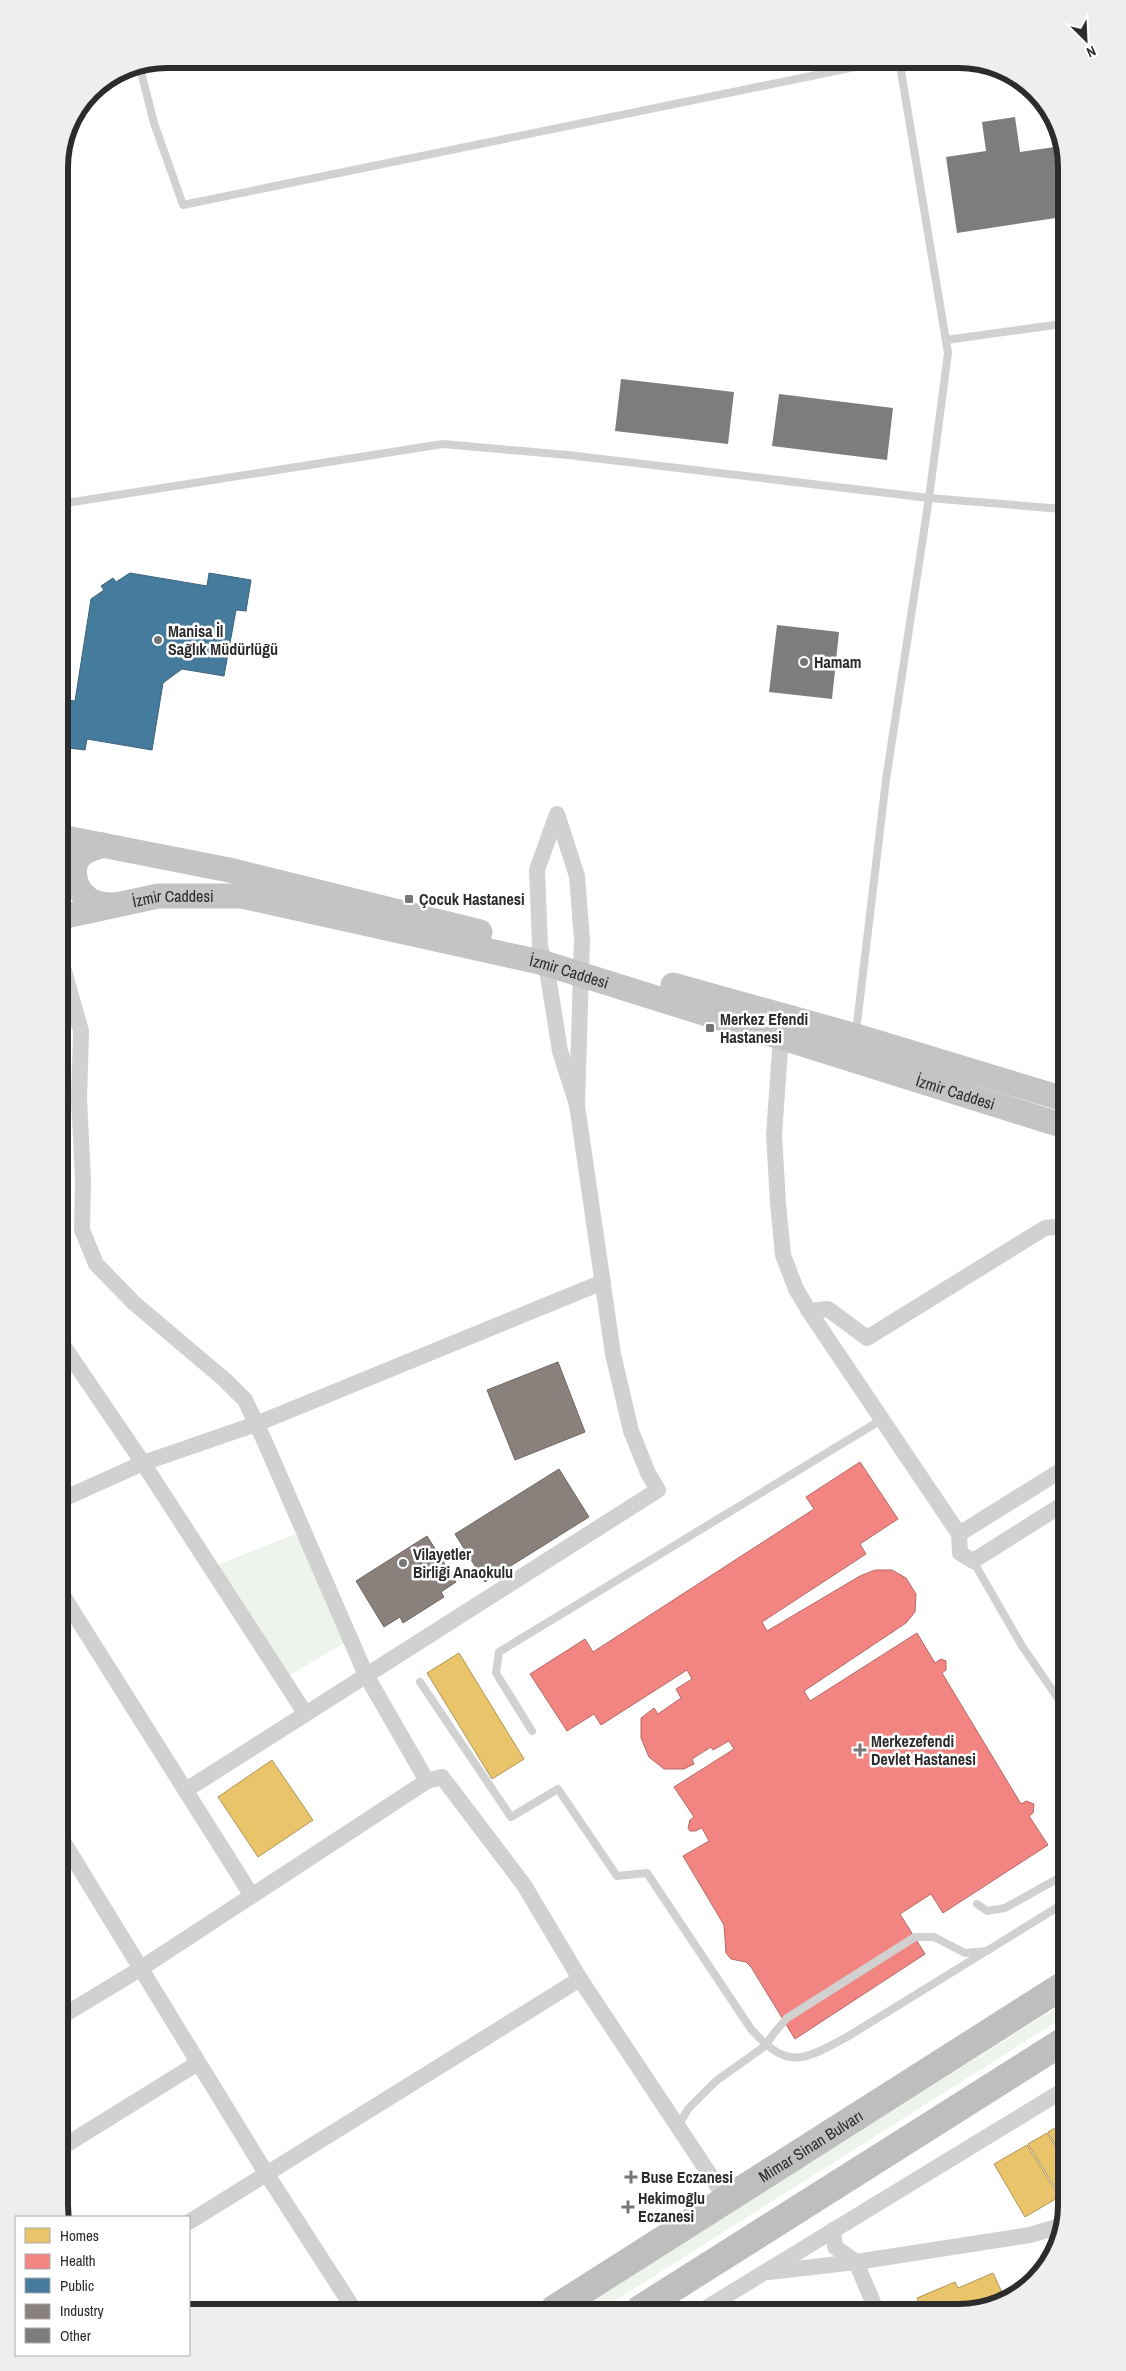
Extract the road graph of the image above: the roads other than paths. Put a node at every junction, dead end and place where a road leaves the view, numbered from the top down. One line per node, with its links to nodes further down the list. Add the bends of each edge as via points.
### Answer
1 (850, 68): 3 (lane, via 183,205 154,123)
2 (901, 68): 5 (lane)
3 (141, 71)
4 (1058, 325): 5 (lane)
5 (946, 340): 6 (lane, via 948,353)
6 (928, 498): 7 (lane, via 568,455 442,444); 8 (lane); 17 (lane, via 886,780)
7 (68, 503)
8 (1058, 509)
9 (68, 838): 10 (main road, İzmir Caddesi)
10 (103, 845): 11 (main road, via 83,853 74,867 75,883 85,897 99,904); 13 (main road, İzmir Caddesi, via 229,870)
11 (116, 906): 12 (main road, İzmir Caddesi); 13 (main road, İzmir Caddesi, via 158,896 242,896)
12 (68, 916)
13 (542, 954): 14 (main road, İzmir Caddesi); 14 (street, via 537,870 557,814 578,876); 19 (street, via 560,1051)
14 (582, 966): 16 (main road, İzmir Caddesi); 17 (main road, İzmir Caddesi); 19 (street)
15 (68, 985): 26 (street, via 81,1031 82,1230 96,1264 134,1303 225,1380 244,1400)
16 (781, 1036): 20 (main road, İzmir Caddesi); 23 (street, via 774,1135 783,1255 796,1289)
17 (856, 1036): 18 (main road, İzmir Caddesi)
18 (1058, 1097)
19 (577, 1105): 22 (street)
20 (1058, 1124)
21 (1058, 1227): 23 (street, via 1045,1228 868,1338 828,1309)
22 (603, 1282): 26 (street); 34 (street, via 613,1354 631,1431 658,1490)
23 (809, 1311): 25 (street)
24 (68, 1353): 27 (street)
25 (881, 1420): 31 (street); 38 (lane, via 499,1652 496,1673)
26 (256, 1424): 27 (street); 34 (street)
27 (143, 1463): 29 (street); 37 (street)
28 (1058, 1472): 31 (street)
29 (68, 1497)
30 (1058, 1507): 32 (street)
31 (959, 1534): 32 (street, via 960,1554)
32 (973, 1561): 36 (lane, via 1022,1646)
33 (68, 1604): 40 (street)
34 (366, 1675): 37 (street); 39 (street)
35 (420, 1682): 54 (lane, via 511,1817 558,1789 617,1876 647,1873 751,2029)
36 (1058, 1698)
37 (305, 1713): 40 (street)
38 (532, 1731)
39 (427, 1781): 43 (street); 48 (street, via 442,1777 524,1885)
40 (186, 1790): 43 (street)
41 (68, 1850): 47 (street)
42 (1058, 1878): 44 (lane, via 1004,1908 988,1910)
43 (252, 1896): 47 (street)
44 (977, 1904)
45 (1058, 1907): 46 (lane)
46 (988, 1951): 54 (lane, via 817,2054 788,2058); 54 (lane, via 965,1952 934,1937 915,1937 787,2018)
47 (140, 1969): 52 (street); 55 (street)
48 (580, 1979): 57 (street); 59 (street)
49 (1058, 1984): 51 (highway)
50 (1058, 1988): 51 (highway, Mimar Sinan Bulvarı)
51 (1024, 2009): 60 (highway, Mimar Sinan Bulvarı)
52 (68, 2013)
53 (1058, 2045): 68 (highway)
54 (766, 2046): 57 (lane, via 716,2081 688,2109)
55 (198, 2063): 58 (street); 59 (street)
56 (1058, 2093): 63 (street)
57 (678, 2126): 60 (street)
58 (68, 2144)
59 (266, 2173): 61 (street); 66 (street)
60 (726, 2199): 67 (highway, Mimar Sinan Bulvarı)
61 (190, 2221)
62 (1056, 2227): 64 (street, via 1030,2235)
63 (833, 2230): 64 (street, via 835,2247); 65 (street)
64 (856, 2262): 65 (street); 70 (street)
65 (763, 2273): 69 (street)
66 (350, 2303)
67 (563, 2304)
68 (649, 2304)
69 (713, 2304)
70 (874, 2304)

